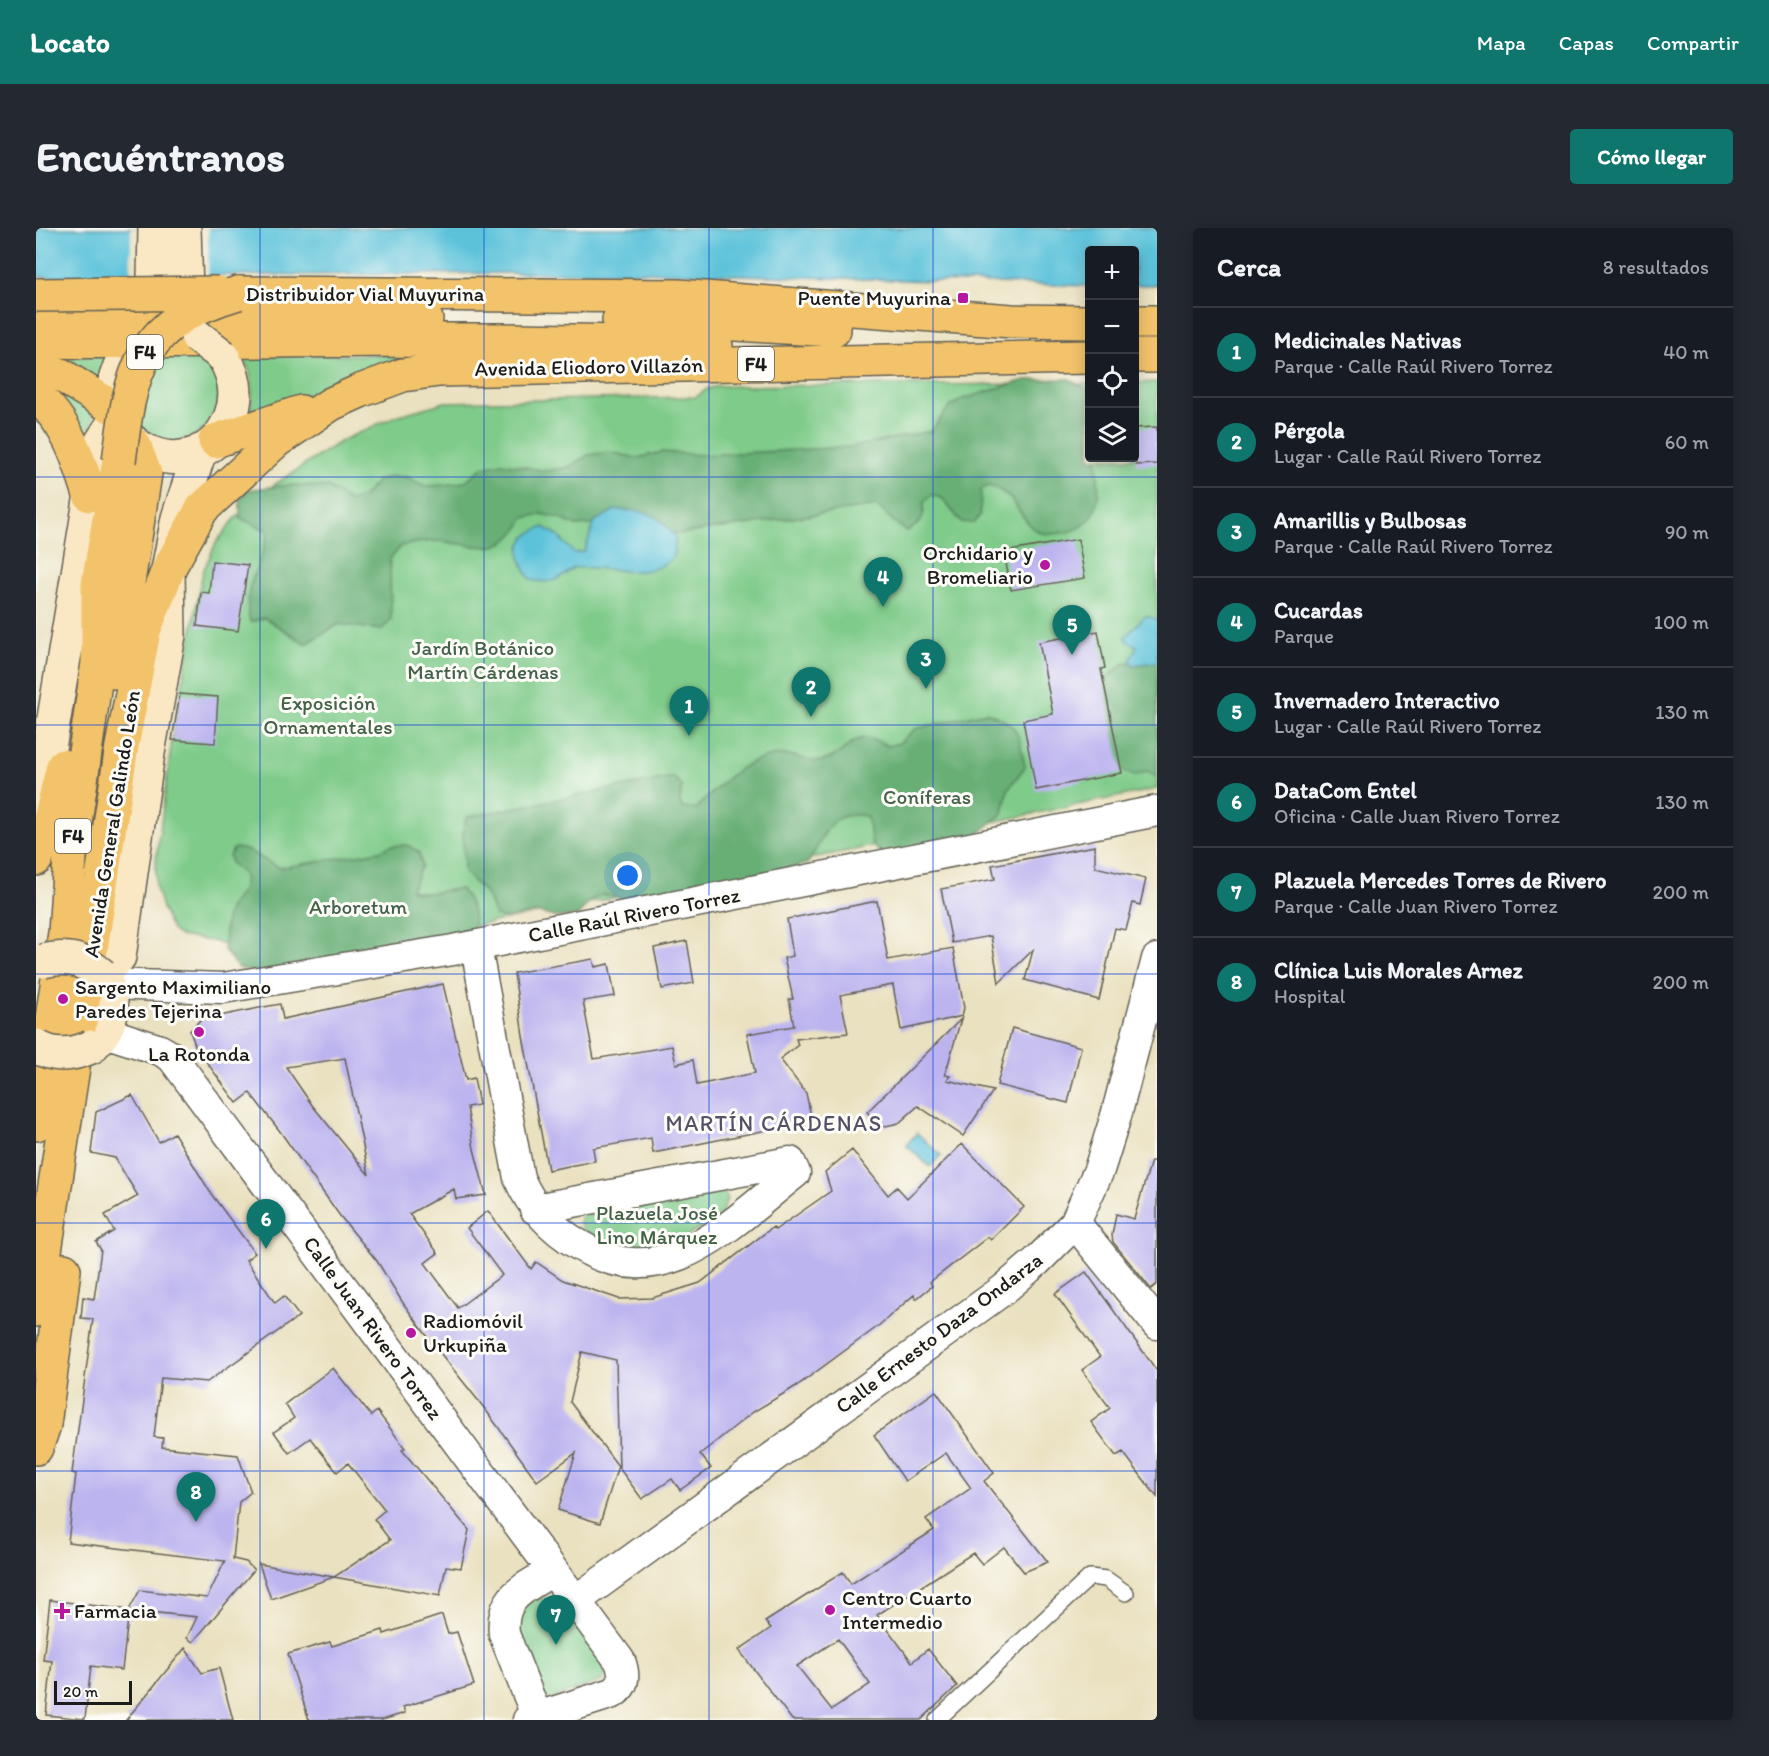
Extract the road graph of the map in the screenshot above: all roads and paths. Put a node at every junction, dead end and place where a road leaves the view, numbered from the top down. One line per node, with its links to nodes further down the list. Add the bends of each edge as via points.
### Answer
1 (155, 228): 3 (main road)
2 (184, 228): 3 (main road)
3 (170, 276): 11 (main road)
4 (238, 293): 5 (main road, bridge); 7 (main road, Distribuidor Vial Muyurina / F4, via 678,297); 20 (main road, Distribuidor Vial Muyurina / F4, bridge, via 185,314 171,323 146,351 128,394)
5 (36, 295)
6 (36, 318): 11 (main road)
7 (1012, 321): 8 (main road, F4); 11 (main road, via 851,332 672,320)
8 (1085, 322)
9 (1139, 322): 10 (main road)
10 (1157, 322)
11 (163, 331): 20 (main road, via 115,379); 21 (main road, Avenida General Galindo León, bridge, via 223,356 232,370 235,397 226,427)
12 (36, 341): 16 (main road, via 629,341)
13 (1139, 356): 14 (main road)
14 (1157, 356)
15 (1085, 357): 16 (main road, Avenida Eliodoro Villazón / F4)
16 (891, 361): 19 (main road, Avenida Eliodoro Villazón / F4, via 439,370 403,375)
17 (36, 366): 20 (main road, via 61,375)
18 (36, 396): 22 (main road, via 70,441)
19 (331, 404): 21 (main road, via 283,416); 23 (main road, Avenida Eliodoro Villazón / F4, via 276,441 202,509)
20 (120, 433): 21 (main road, via 152,454 173,458 188,457); 22 (main road, via 99,446); 24 (main road, Distribuidor Vial Muyurina / F4); 28 (main road, via 145,474 144,491 84,863)
21 (208, 446): 23 (main road, Avenida General Galindo León, via 178,518)
22 (90, 495): 26 (main road)
23 (168, 570): 32 (main road, via 169,635 119,957); 38 (main road, Avenida General Galindo León / F4, via 144,631 122,746)
24 (99, 585): 27 (main road, via 81,658 66,753); 28 (main road, Distribuidor Vial Muyurina / F4, via 98,662 70,857)
25 (1157, 811): 29 (street, Calle Raúl Rivero Torrez)
26 (36, 825)
27 (36, 860)
28 (65, 933): 35 (main road, Avenida General Galindo León / F4)
29 (476, 947): 32 (street, Calle Raúl Rivero Torrez, via 223,988); 36 (street, via 516,1165 525,1194)
30 (1157, 959): 37 (street, Calle Ernesto Daza Ondarza, via 1116,1116 1099,1170)
31 (38, 962): 32 (main road, bridge, via 69,958 81,961)
32 (104, 980): 33 (main road, via 112,1003 110,1023)
33 (99, 1039): 34 (main road, bridge, via 67,1054 54,1054); 40 (main road, via 87,1096 44,1425); 41 (street, Calle Juan Rivero Torrez, via 160,1050 172,1057)
34 (36, 1046)
35 (36, 1124)
36 (535, 1209): 36 (street, via 563,1236 590,1252 616,1261 665,1262 703,1242 795,1173 790,1162)
37 (1075, 1223): 39 (street); 43 (street, Calle Ernesto Daza Ondarza, via 1003,1290)
38 (36, 1310)
39 (1157, 1324)
40 (36, 1448)
41 (552, 1571): 43 (street, Calle Juan Rivero Torrez); 44 (street, via 513,1598 503,1621)
42 (1126, 1593): 45 (lane, via 1106,1579 1090,1577)
43 (575, 1601): 44 (street, Calle Juan Rivero Torrez, via 620,1660 623,1680 613,1694)
44 (533, 1719)
45 (937, 1720)

